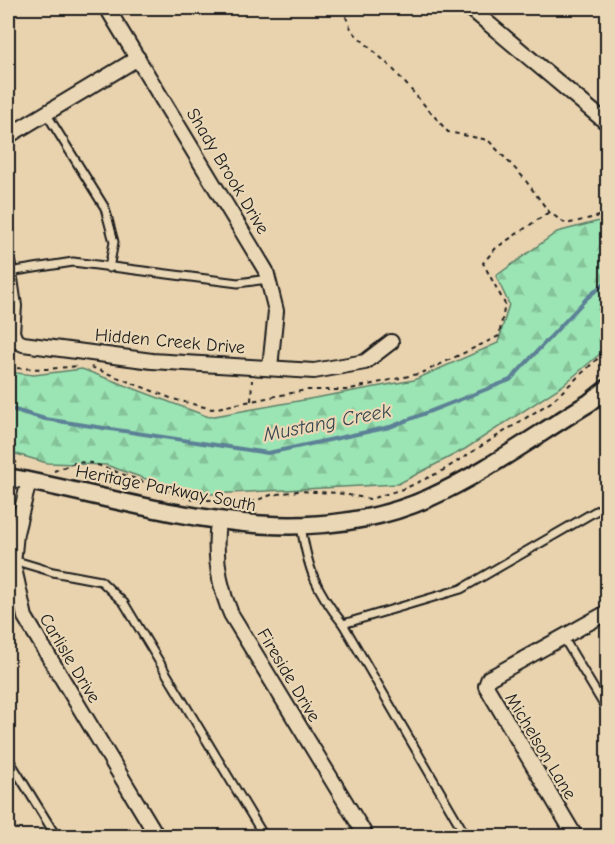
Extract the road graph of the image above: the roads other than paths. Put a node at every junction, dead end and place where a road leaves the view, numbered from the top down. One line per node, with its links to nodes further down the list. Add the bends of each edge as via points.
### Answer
1 (107, 8): 3 (street, Shady Brook Drive)
2 (470, 8): 5 (street)
3 (138, 58): 4 (street); 9 (street, Shady Brook Drive, via 247,235)
4 (46, 113): 6 (street); 8 (lane, via 105,208 114,242)
5 (608, 124)
6 (8, 136)
7 (8, 268): 8 (lane, via 73,262); 11 (street, Hidden Creek Drive, via 14,306 12,332 19,342 152,361)
8 (109, 268): 9 (lane, via 238,283)
9 (268, 279): 11 (street, Shady Brook Drive, via 276,311)
10 (391, 342): 11 (street, Hidden Creek Drive, via 365,362 314,371)
11 (270, 368)
12 (608, 388): 17 (street, Heritage Parkway South, via 432,497 358,521)
13 (27, 474): 14 (street, Heritage Parkway South); 16 (street, Heritage Parkway South); 18 (street, Carlisle Drive)
14 (8, 477)
15 (608, 504): 20 (lane, via 461,589)
16 (218, 521): 17 (street, Heritage Parkway South); 27 (street, Fireside Drive, via 215,545 220,583 231,614)
17 (301, 526): 20 (lane, via 307,566 324,601)
18 (10, 560): 25 (street, Carlisle Drive, via 25,617); 26 (lane, via 101,581 124,603)
19 (608, 612): 21 (street)
20 (343, 624): 28 (lane)
21 (563, 637): 22 (lane); 29 (street, Michelson Lane, via 487,681 488,692)
22 (608, 712)
23 (8, 758): 24 (lane)
24 (56, 837)
25 (157, 837)
26 (264, 837)
27 (366, 837)
28 (466, 837)
29 (575, 837)

